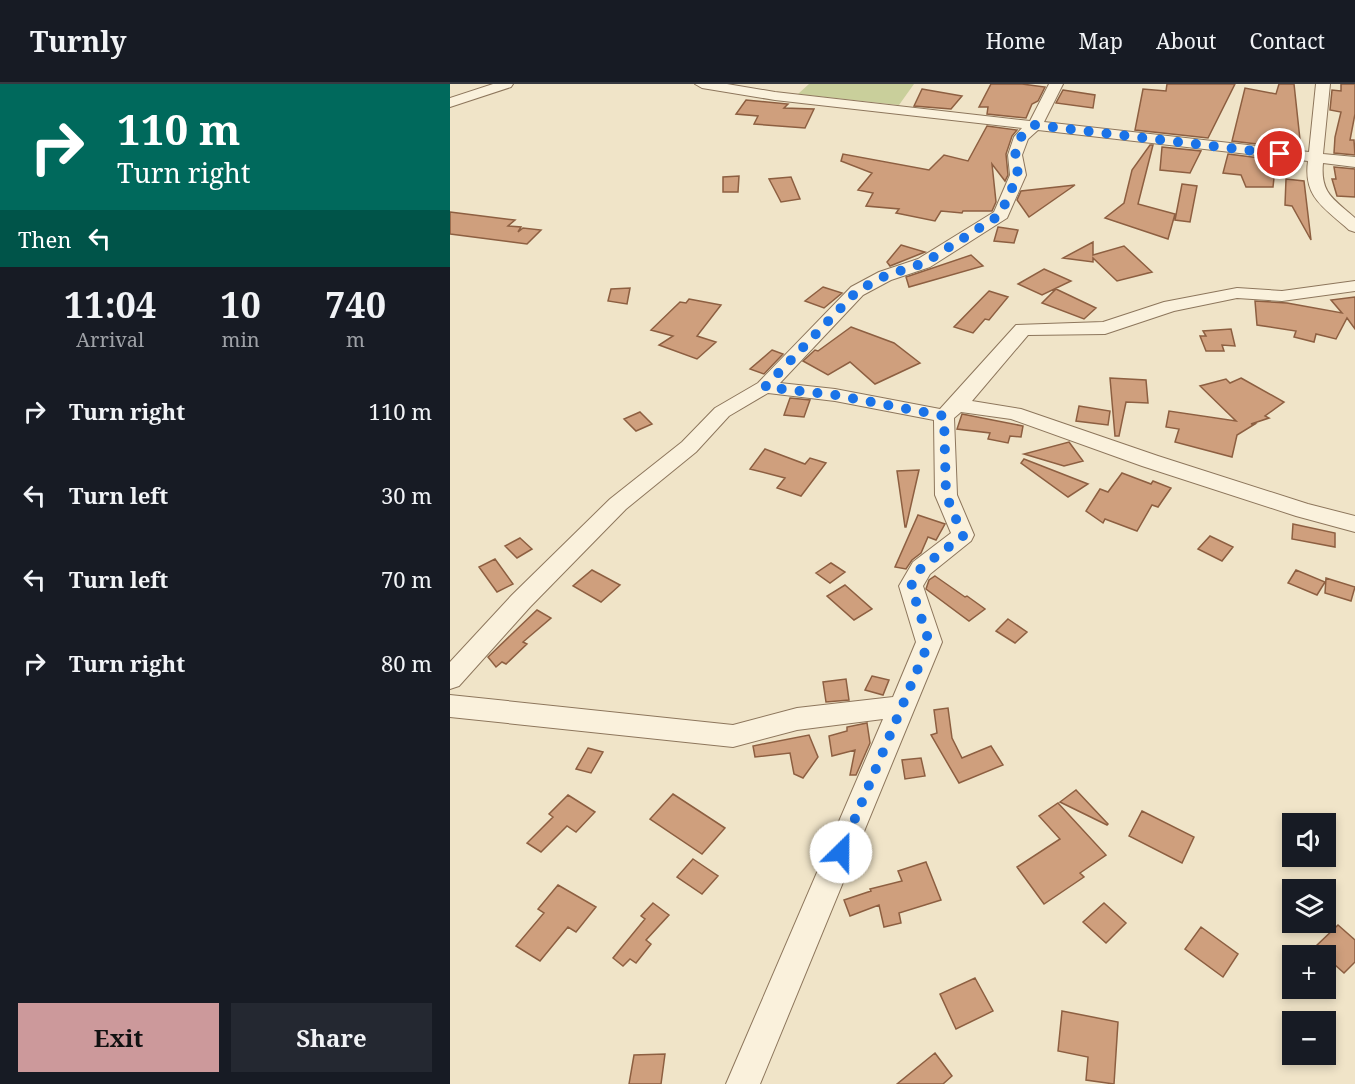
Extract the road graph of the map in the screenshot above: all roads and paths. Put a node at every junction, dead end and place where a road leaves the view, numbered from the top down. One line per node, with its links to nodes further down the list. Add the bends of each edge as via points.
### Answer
1 (506, 84): 5 (street)
2 (702, 84): 6 (street)
3 (1056, 84): 6 (street)
4 (1323, 84): 7 (street)
5 (450, 103)
6 (1035, 125): 7 (street); 11 (street, via 1021,137 1015,155 1018,175 1000,215 924,263 885,276 857,291)
7 (1317, 158): 8 (street); 9 (street, via 1314,173 1318,193)
8 (1355, 162)
9 (1355, 226)
10 (1355, 286): 12 (street, via 1282,296 1237,293 1170,306 1105,328 1023,329)
11 (765, 387): 12 (street); 14 (street, via 722,412 689,447 618,504)
12 (950, 411): 13 (street, via 1014,413 1161,465); 16 (street, via 946,495 963,536 921,568 911,586 929,642)
13 (1355, 524)
14 (450, 679)
15 (450, 706): 16 (street, via 733,736 797,719)
16 (902, 707): 17 (street)
17 (743, 1084)

